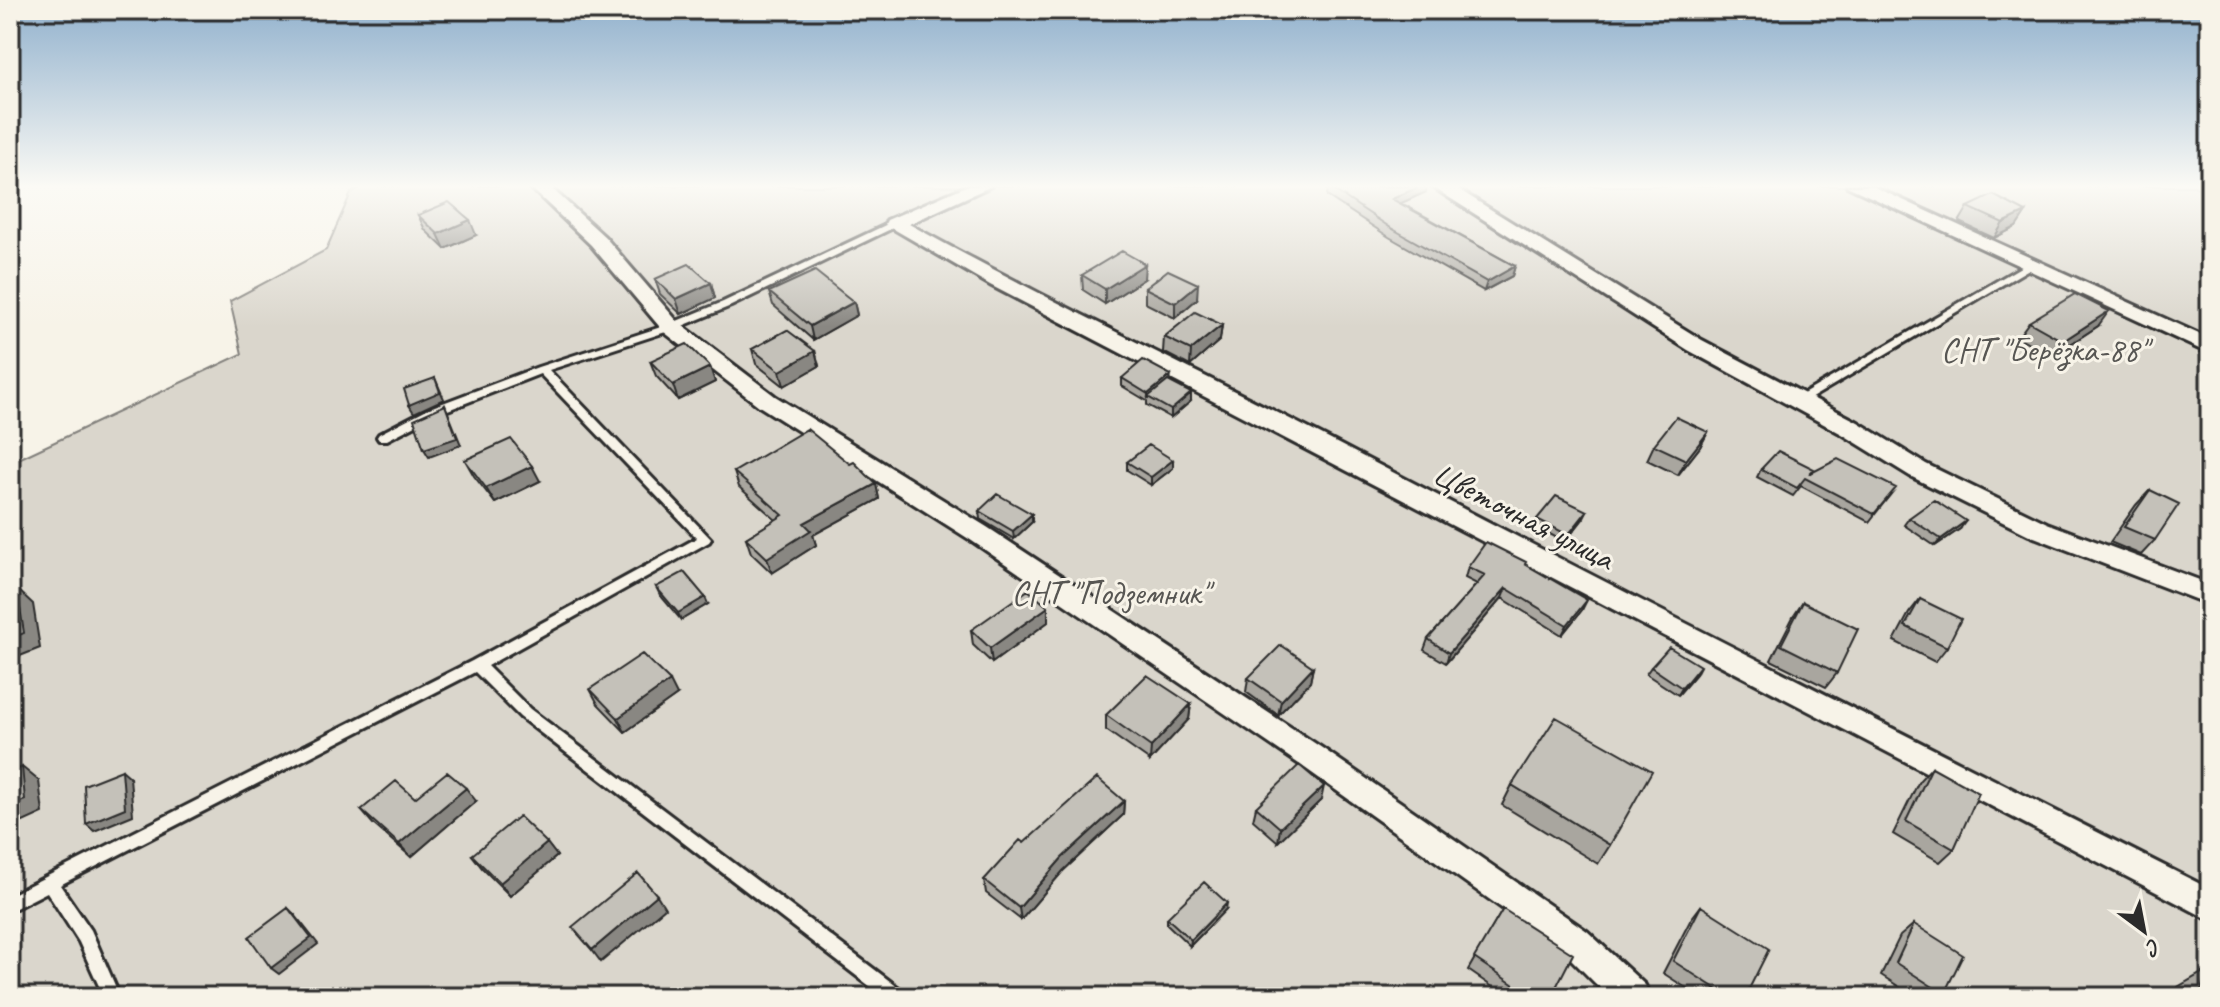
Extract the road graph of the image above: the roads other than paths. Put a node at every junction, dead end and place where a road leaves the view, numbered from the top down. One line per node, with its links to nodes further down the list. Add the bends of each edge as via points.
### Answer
1 (589, 233): 7 (street)
2 (875, 233): 7 (lane)
3 (910, 233): 16 (street, Цветочная улица)
4 (1515, 233): 10 (street, via 1695,345)
5 (1961, 233): 6 (street)
6 (2031, 264): 8 (street); 10 (lane)
7 (671, 327): 9 (lane); 17 (street, via 767,401 978,533 1312,757 1576,942)
8 (2210, 347)
9 (542, 369): 11 (lane, via 431,412); 13 (lane, via 705,539)
10 (1799, 400): 12 (street, via 1971,498)
11 (383, 437)
12 (2210, 595)
13 (477, 665): 14 (lane); 19 (lane, via 525,713)
14 (50, 883): 15 (lane); 18 (lane, via 85,936)
15 (10, 903)
16 (2210, 905)
17 (1627, 995)
18 (112, 997)
19 (897, 997)

